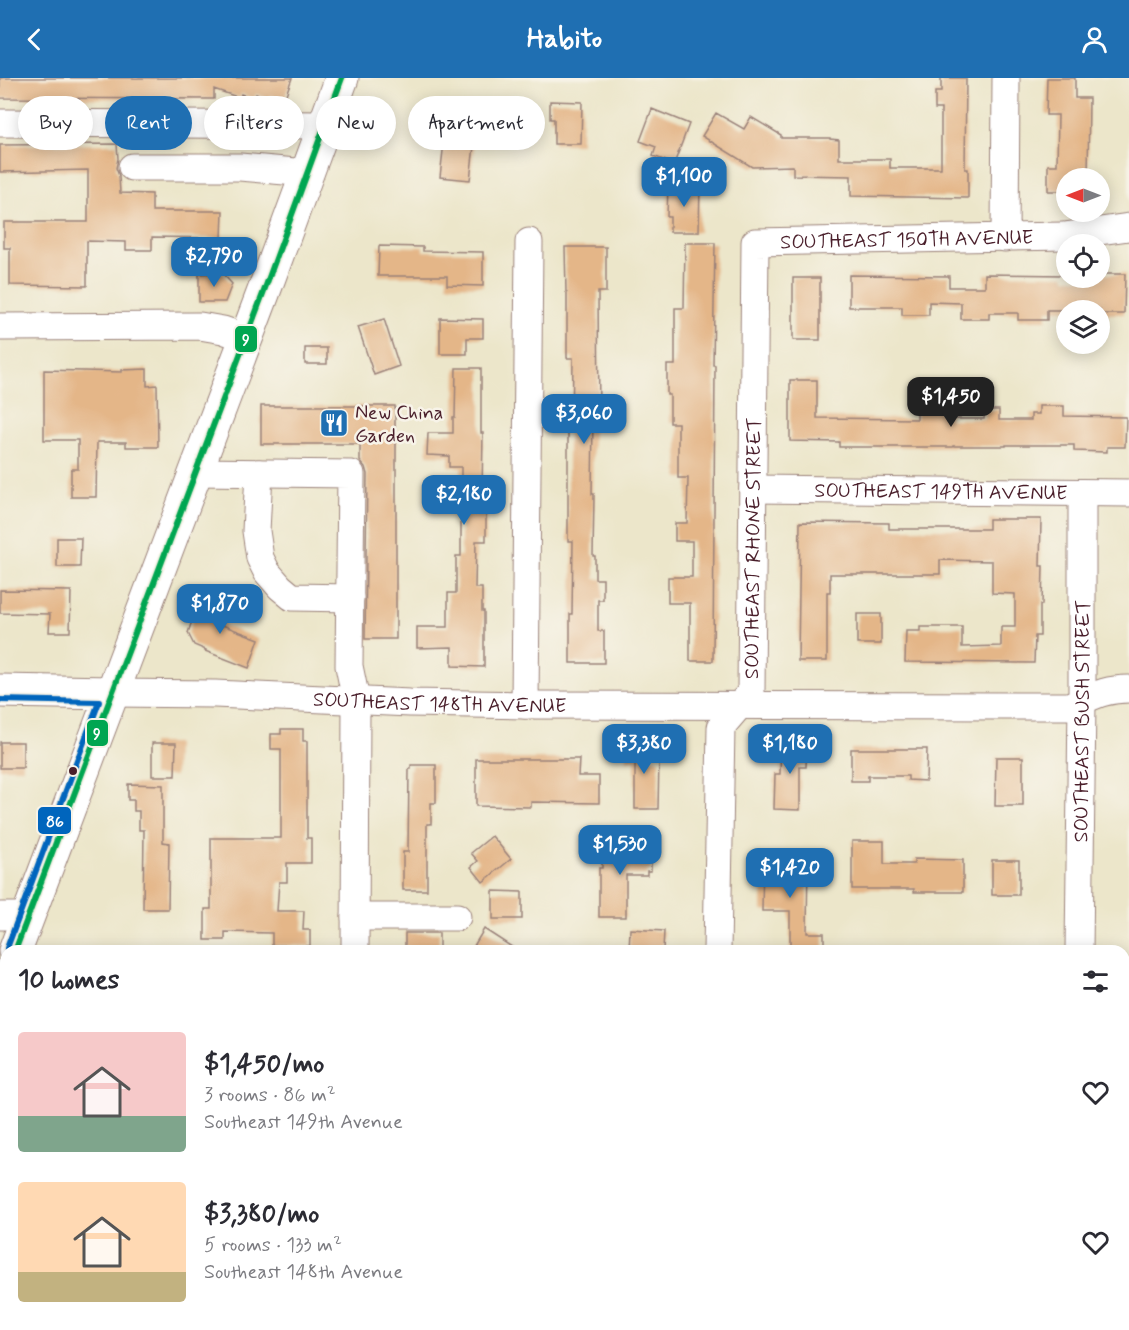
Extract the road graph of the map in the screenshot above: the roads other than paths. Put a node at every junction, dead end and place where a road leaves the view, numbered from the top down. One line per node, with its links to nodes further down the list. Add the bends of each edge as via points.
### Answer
1 (342, 78): 3 (main road)
2 (1006, 78): 10 (street)
3 (335, 96)
4 (0, 123): 5 (street)
5 (316, 125)
6 (316, 148): 8 (main road)
7 (132, 167): 8 (street, via 240,167)
8 (307, 173): 14 (main road)
9 (1129, 227): 10 (street, SOUTHEAST 150TH AVENUE, via 1064,236)
10 (1005, 238): 12 (street, SOUTHEAST 150TH AVENUE)
11 (529, 242): 26 (street)
12 (755, 242): 17 (street, SOUTHEAST RHONE STREET)
13 (0, 327): 14 (street, via 200,326)
14 (246, 338): 15 (main road)
15 (195, 472): 16 (street); 23 (main road)
16 (259, 473): 20 (street, via 256,531 260,558 267,572 292,597); 20 (street, via 351,474)
17 (753, 489): 18 (street, SOUTHEAST 149TH AVENUE); 27 (street, SOUTHEAST RHONE STREET, via 752,692)
18 (1082, 493): 19 (street, SOUTHEAST 149TH AVENUE); 25 (street, SOUTHEAST BUSH STREET)
19 (1129, 493)
20 (350, 598): 24 (street, via 349,666)
21 (1129, 689): 25 (street, SOUTHEAST 148TH AVENUE, via 1108,690)
22 (0, 691): 23 (main road, SOUTHEAST 148TH AVENUE)
23 (112, 693): 24 (street, SOUTHEAST 148TH AVENUE); 28 (main road)
24 (356, 700): 26 (street, SOUTHEAST 148TH AVENUE); 29 (street)
25 (1082, 701): 27 (street, SOUTHEAST 148TH AVENUE, via 1069,706); 34 (street, SOUTHEAST BUSH STREET)
26 (525, 705): 27 (street, SOUTHEAST 148TH AVENUE)
27 (739, 706): 33 (street, SOUTHEAST RHONE STREET, via 721,727)
28 (14, 916): 31 (main road)
29 (355, 917): 30 (street); 32 (street)
30 (457, 917)
31 (15, 945)
32 (355, 945)
33 (717, 945)
34 (1079, 945)

